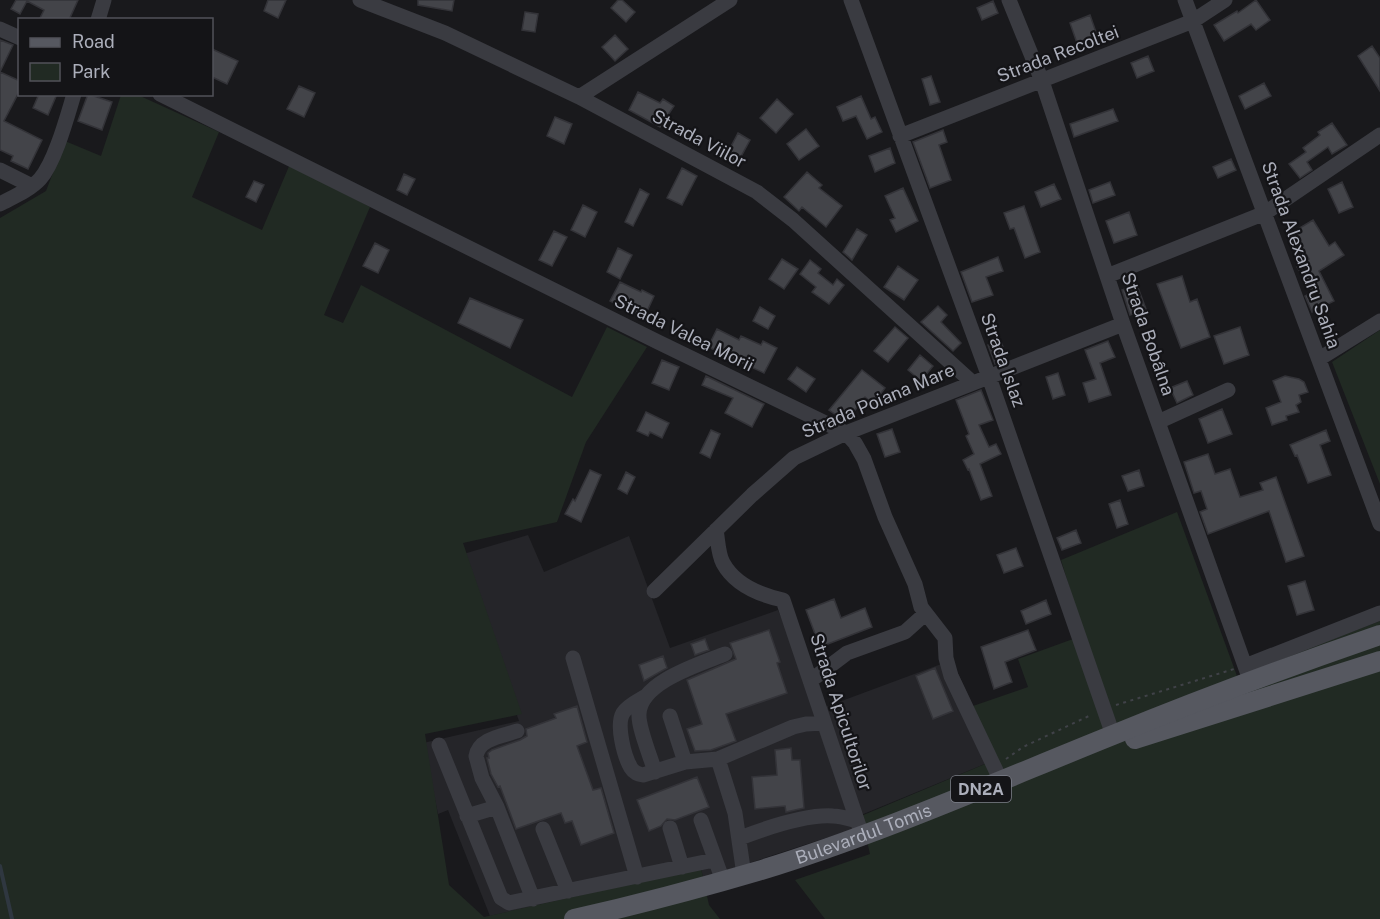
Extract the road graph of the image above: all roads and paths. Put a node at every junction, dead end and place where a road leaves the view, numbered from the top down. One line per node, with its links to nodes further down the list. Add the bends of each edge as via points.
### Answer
1 (104, 0): 8 (street)
2 (360, 0): 15 (street, Strada Viilor, via 445,33)
3 (730, 0): 15 (street)
4 (851, 0): 17 (street, Strada Islaz)
5 (1009, 0): 12 (street, Strada Bobâlna)
6 (1185, 0): 9 (street, Strada Alexandru Sahia)
7 (1226, 0): 9 (street, Strada Recoltei)
8 (99, 18)
9 (1193, 21): 12 (street, Strada Recoltei); 21 (street, Strada Alexandru Sahia)
10 (0, 29): 11 (street)
11 (18, 37)
12 (1042, 81): 17 (street, Strada Recoltei); 22 (street, Strada Bobâlna)
13 (73, 96): 19 (street, via 58,144 42,177)
14 (164, 96): 30 (street, Strada Valea Morii)
15 (579, 97): 27 (street, Strada Viilor, via 757,192)
16 (1380, 135): 21 (street)
17 (900, 136): 26 (street, Strada Islaz)
18 (0, 170): 19 (street)
19 (32, 186): 20 (street)
20 (0, 204)
21 (1265, 213): 22 (street); 25 (street, Strada Alexandru Sahia)
22 (1107, 276): 24 (street, Strada Bobâlna)
23 (1380, 321): 25 (street)
24 (1123, 324): 26 (street, Strada Poiana Mare); 29 (street, Strada Bobâlna)
25 (1319, 359): 31 (street, Strada Alexandru Sahia)
26 (989, 377): 27 (street, Strada Poiana Mare); 43 (street, Strada Islaz)
27 (973, 383): 30 (street, Strada Poiana Mare)
28 (1228, 390): 29 (street)
29 (1158, 422): 40 (street, Strada Bobâlna)
30 (846, 433): 32 (street, Strada Poiana Mare, via 794,458); 35 (street, Strada Valea Morii, via 864,459)
31 (1380, 524)
32 (716, 530): 33 (street, Strada Poiana Mare); 41 (street, Strada Apicultorilor, via 722,562 736,580 764,596 783,600)
33 (654, 591)
34 (1380, 613): 40 (street)
35 (926, 614): 41 (street, via 905,632 847,653); 52 (street, Strada Valea Morii, via 945,638 951,676)
36 (1380, 635): 40 (main road, Bulevardul Tomis / DN2A)
37 (725, 654): 42 (street, via 674,675)
38 (573, 658): 63 (street)
39 (1380, 661): 68 (main road, Bulevardul Tomis / DN2A, via 1114,746 933,820 761,881)
40 (1248, 673): 43 (path); 47 (main road, Bulevardul Tomis / DN2A)
41 (810, 681): 45 (street, Strada Apicultorilor)
42 (646, 696): 51 (street, via 638,716); 51 (street, via 624,712 620,732 636,774)
43 (1104, 709): 47 (street, Strada Islaz); 52 (path, via 1023,747)
44 (670, 716): 50 (street)
45 (824, 723): 49 (street, via 793,727); 57 (street, Strada Apicultorilor)
46 (517, 731): 53 (street, via 486,741 477,751 477,764)
47 (1113, 735): 52 (main road, Bulevardul Tomis / DN2A)
48 (439, 745): 54 (street)
49 (718, 759): 50 (street); 59 (street)
50 (685, 762): 51 (street)
51 (655, 772)
52 (998, 774): 57 (main road, Bulevardul Tomis / DN2A)
53 (496, 807): 54 (street); 66 (street)
54 (467, 816): 66 (street, via 501,898 509,903)
55 (701, 819): 60 (street)
56 (670, 828): 61 (street)
57 (859, 828): 59 (street, via 833,816 816,817); 62 (main road, Bulevardul Tomis / DN2A)
58 (543, 829): 65 (street)
59 (740, 838): 62 (street)
60 (714, 860): 61 (street); 64 (street)
61 (682, 867): 63 (street)
62 (744, 875): 64 (main road, Bulevardul Tomis / DN2A)
63 (637, 877): 65 (street)
64 (723, 881): 67 (main road, Bulevardul Tomis / DN2A)
65 (568, 891): 66 (street)
66 (533, 899)
67 (574, 919)
68 (621, 919)

